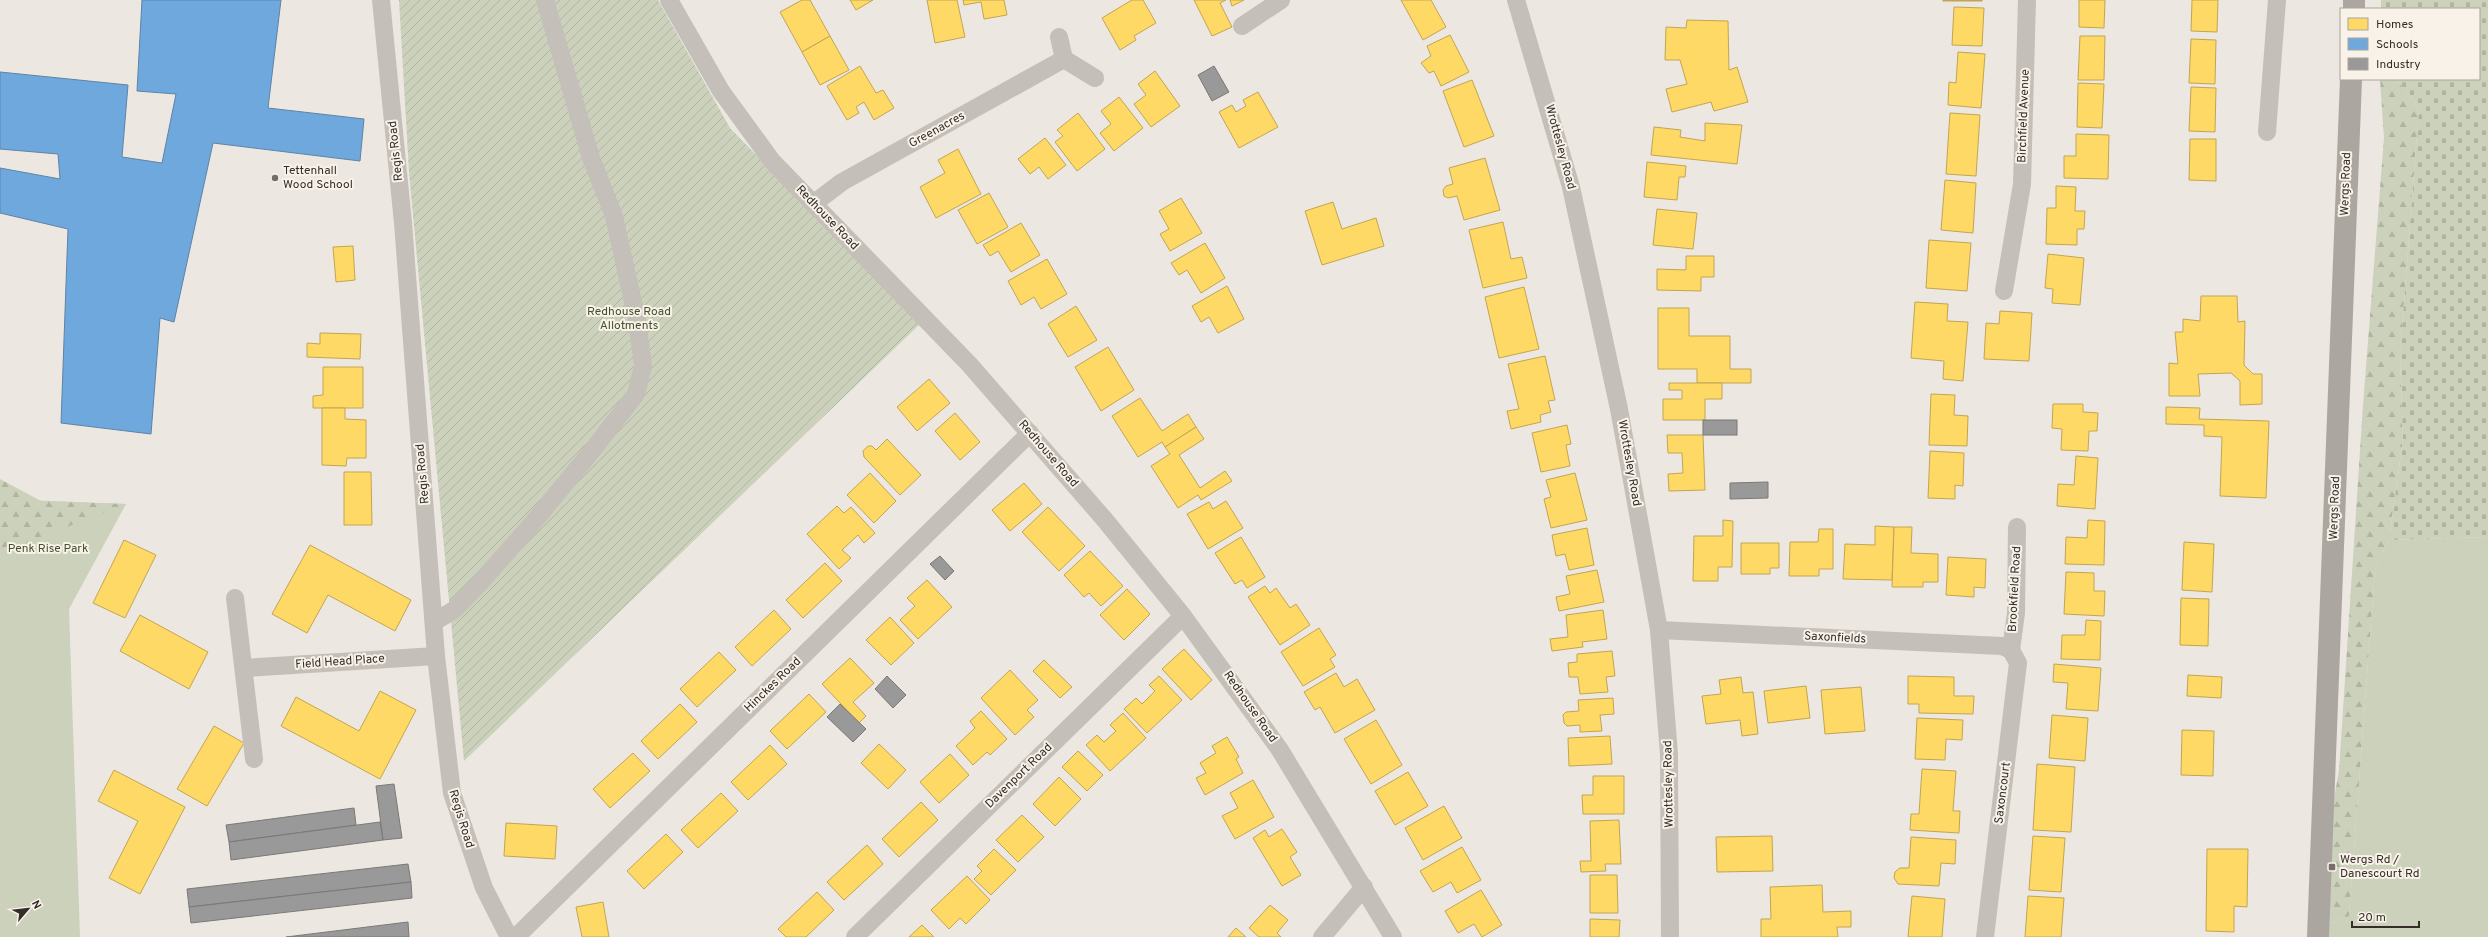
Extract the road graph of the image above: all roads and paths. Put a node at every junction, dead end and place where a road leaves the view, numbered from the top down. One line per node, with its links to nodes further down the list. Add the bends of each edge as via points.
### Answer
1 (381, 0): 20 (street, Regis Road, via 403,223)
2 (545, 0): 20 (street, via 589,151 614,216 637,320 642,366 636,394 591,452 479,584 454,610)
3 (669, 0): 14 (street, Redhouse Road, via 721,91 772,160)
4 (1281, 0): 8 (street)
5 (1516, 0): 21 (street, Wrottesley Road, via 1571,188 1619,409)
6 (2027, 0): 15 (street, Birchfield Avenue, via 2022,184)
7 (2277, 0): 13 (street)
8 (1242, 26)
9 (1059, 37): 10 (street)
10 (1064, 60): 11 (street); 14 (street, Greenacres, via 842,182)
11 (1095, 78)
12 (2351, 80): 34 (highway, Wergs Road)
13 (2267, 132)
14 (813, 204): 16 (street, Redhouse Road, via 969,364)
15 (2004, 291)
16 (1030, 434): 19 (street, Redhouse Road); 28 (street, Hinckes Road)
17 (2017, 527): 22 (street, Brookfield Road, via 2016,613)
18 (235, 598): 24 (street)
19 (1183, 616): 26 (street, Redhouse Road, via 1280,750); 29 (street, Davenport Road)
20 (434, 622): 23 (street, Regis Road)
21 (1659, 630): 22 (street, Saxonfields, via 2002,646); 32 (street, Wrottesley Road, via 1669,754)
22 (2011, 650): 33 (street, Saxoncourt, via 2018,663)
23 (436, 656): 24 (street, Field Head Place); 27 (street, Regis Road, via 452,794 484,888)
24 (244, 668): 25 (street)
25 (254, 759)
26 (1364, 887): 30 (street); 31 (street, Redhouse Road)
27 (509, 937)
28 (516, 937)
29 (855, 937)
30 (1322, 937)
31 (1393, 937)
32 (1670, 937)
33 (1985, 937)
34 (2318, 937)

